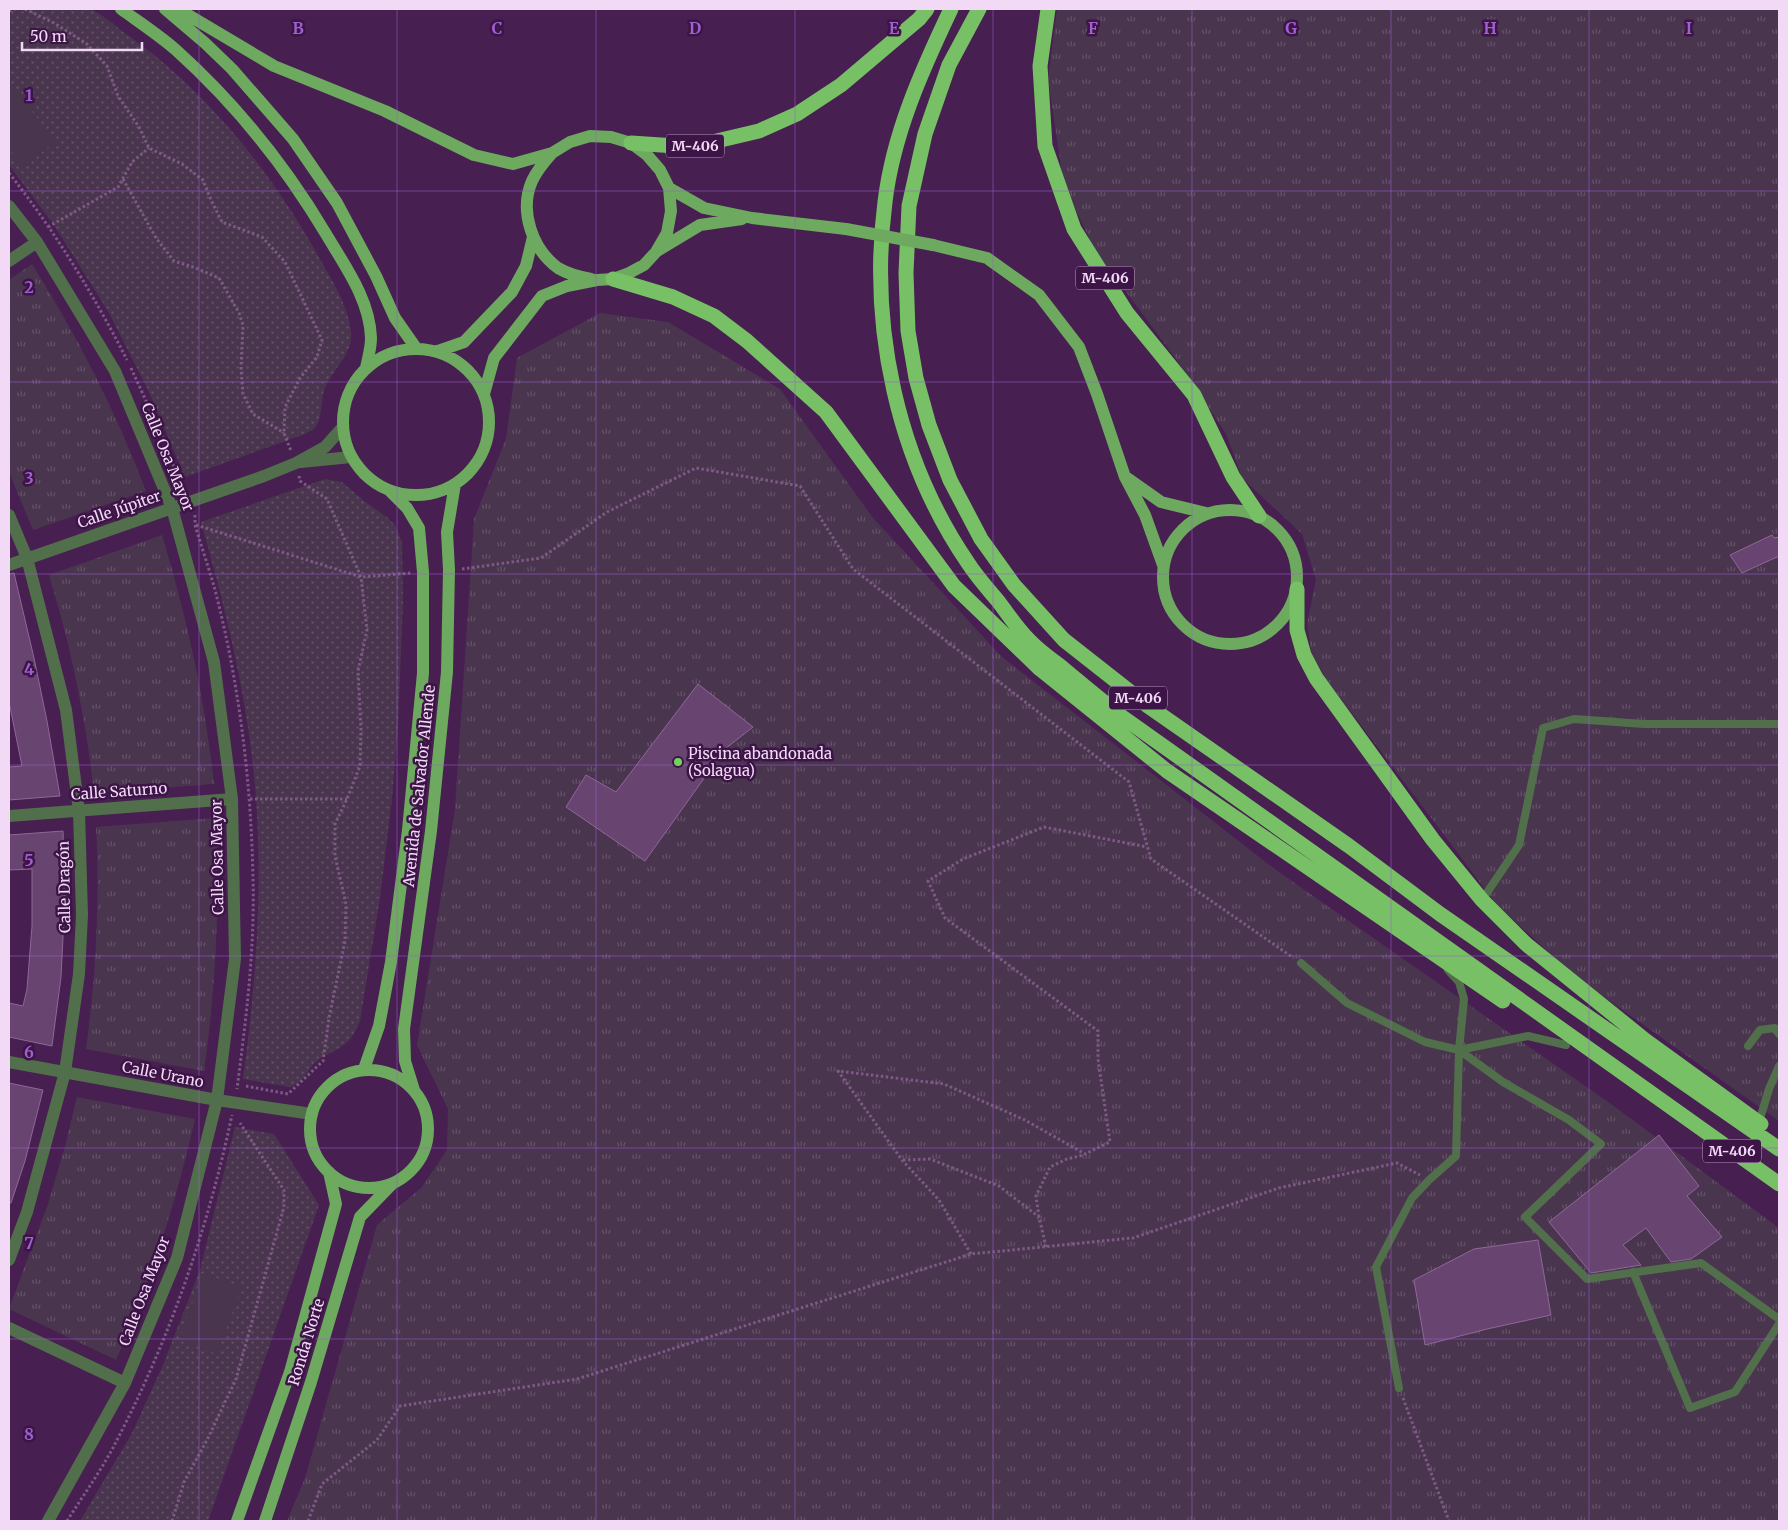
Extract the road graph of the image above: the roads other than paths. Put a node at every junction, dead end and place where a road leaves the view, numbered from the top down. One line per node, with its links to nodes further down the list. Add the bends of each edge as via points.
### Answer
1 (121, 9): 20 (main road, via 174,49 229,102 273,153 304,198 366,308 371,337)
2 (165, 9): 18 (main road, via 232,69 293,139 337,203 376,276 394,318)
3 (178, 9): 9 (main road, via 274,66 385,111 474,154 513,164)
4 (927, 9): 8 (highway, M-406, via 842,85 797,114 758,131 692,147)
5 (951, 9): 54 (highway, M-406, via 903,121 885,202 880,286 891,379 902,424 919,472 968,564 1028,640 1121,716)
6 (980, 9): 57 (highway, M-406, via 949,65 925,134 909,206 906,273 908,331 918,388 950,480 981,539 1014,585 1064,640 1148,706 1349,846 1448,920)
7 (1048, 9): 31 (highway, M-406, via 1040,66 1045,146 1074,229 1128,313 1194,395 1233,477)
8 (631, 143): 9 (main road, via 611,137 590,136 570,142); 10 (main road, via 648,155)
9 (552, 153): 13 (main road, via 531,183 527,201)
10 (669, 188): 12 (main road, via 704,208); 15 (main road, via 671,210 667,233)
11 (9, 206): 14 (street, Calle Osa Mayor)
12 (752, 218): 15 (main road, via 700,225); 25 (main road, bridge, via 846,229 987,258 1039,295 1079,347)
13 (533, 237): 17 (main road, via 559,268 577,277); 19 (main road, via 526,266 512,292 464,342)
14 (37, 242): 16 (street); 28 (street, Calle Osa Mayor, via 115,371)
15 (656, 252): 17 (main road, via 629,273)
16 (9, 261)
17 (605, 279): 21 (main road, via 567,286 542,296 494,358); 41 (highway, via 673,297 714,316 747,341 826,412 954,586 1040,669 1167,771)
18 (416, 348): 19 (main road); 20 (main road, via 398,350)
19 (438, 351): 21 (main road, via 457,361 474,376)
20 (366, 368): 22 (main road, via 352,385 344,406)
21 (484, 394): 26 (main road, via 490,414 487,441 471,471)
22 (342, 428): 23 (main road); 24 (street, Calle Júpiter, via 325,447)
23 (351, 457): 24 (street, Calle Júpiter); 27 (main road, via 374,483)
24 (296, 463): 28 (street, Calle Júpiter)
25 (1125, 477): 29 (main road, via 1161,502); 34 (main road, via 1145,515)
26 (455, 484): 27 (main road, via 434,493 412,495); 51 (main road, Avenida de Salvador Allende, via 448,532 447,672 431,831 404,1029 405,1061)
27 (390, 491): 49 (main road, Avenida de Salvador Allende, via 407,508 419,528 424,572 423,673 391,962 379,1026)
28 (172, 508): 32 (street, Calle Júpiter); 37 (street, Calle Osa Mayor, via 214,662)
29 (1206, 513): 31 (main road, via 1242,510); 34 (main road, via 1186,525 1171,543)
30 (9, 515): 32 (street, Calle Dragón)
31 (1259, 516): 35 (main road, via 1277,528 1290,546 1297,567)
32 (27, 558): 33 (street, Calle Júpiter); 38 (street, Calle Dragón, via 66,710)
33 (9, 564)
34 (1163, 565): 35 (main road, via 1162,586 1168,607 1181,624 1198,637 1218,644 1239,644 1260,638 1277,626 1290,609)
35 (1297, 589): 40 (highway, via 1297,630 1304,655 1316,678 1433,840)
36 (1779, 724): 40 (lane, via 1644,724 1574,719 1543,728 1519,845)
37 (232, 799): 38 (street, Calle Saturno); 52 (street, Calle Osa Mayor, via 235,959)
38 (79, 811): 39 (street, Calle Saturno); 50 (street, Calle Dragón, via 82,915 79,974)
39 (9, 816)
40 (1482, 900): 55 (highway, via 1526,944 1645,1040)
41 (1434, 953): 44 (highway); 46 (lane, via 1458,982 1464,999)
42 (1301, 963): 46 (lane, via 1348,1003 1425,1042)
43 (1779, 1034): 45 (lane, via 1775,1028 1760,1030)
44 (1566, 1045): 46 (lane, via 1528,1036); 54 (highway, via 1635,1091)
45 (1748, 1046)
46 (1459, 1050): 62 (lane, via 1601,1144 1525,1217 1587,1279); 67 (lane, via 1456,1156 1412,1198 1376,1266)
47 (9, 1062): 50 (street, Calle Urano)
48 (1779, 1066): 55 (lane)
49 (364, 1069): 51 (main road, via 400,1077); 53 (main road, via 331,1083 319,1097)
50 (66, 1072): 52 (street, Calle Urano); 61 (street, Calle Dragón, via 27,1212)
51 (414, 1090): 59 (main road, via 424,1105 429,1123 428,1141 421,1158)
52 (217, 1100): 53 (street, Calle Urano); 66 (street, Calle Osa Mayor, via 177,1258)
53 (312, 1114): 58 (main road, via 312,1146)
54 (1684, 1118): 60 (highway, M-406)
55 (1759, 1122): 56 (highway)
56 (1779, 1140)
57 (1779, 1148)
58 (330, 1172): 59 (main road, via 344,1182 360,1187); 69 (main road, Ronda Norte, via 336,1204 290,1372)
59 (394, 1183): 70 (main road, Ronda Norte, via 360,1217 312,1382)
60 (1779, 1184)
61 (9, 1260)
62 (1634, 1272): 63 (lane, via 1702,1263); 64 (lane, via 1690,1408 1735,1392)
63 (1779, 1319)
64 (1779, 1324)
65 (9, 1328): 66 (street)
66 (125, 1383): 68 (street, Calle Osa Mayor)
67 (1399, 1388)
68 (48, 1521)
69 (237, 1521)
70 (265, 1521)

